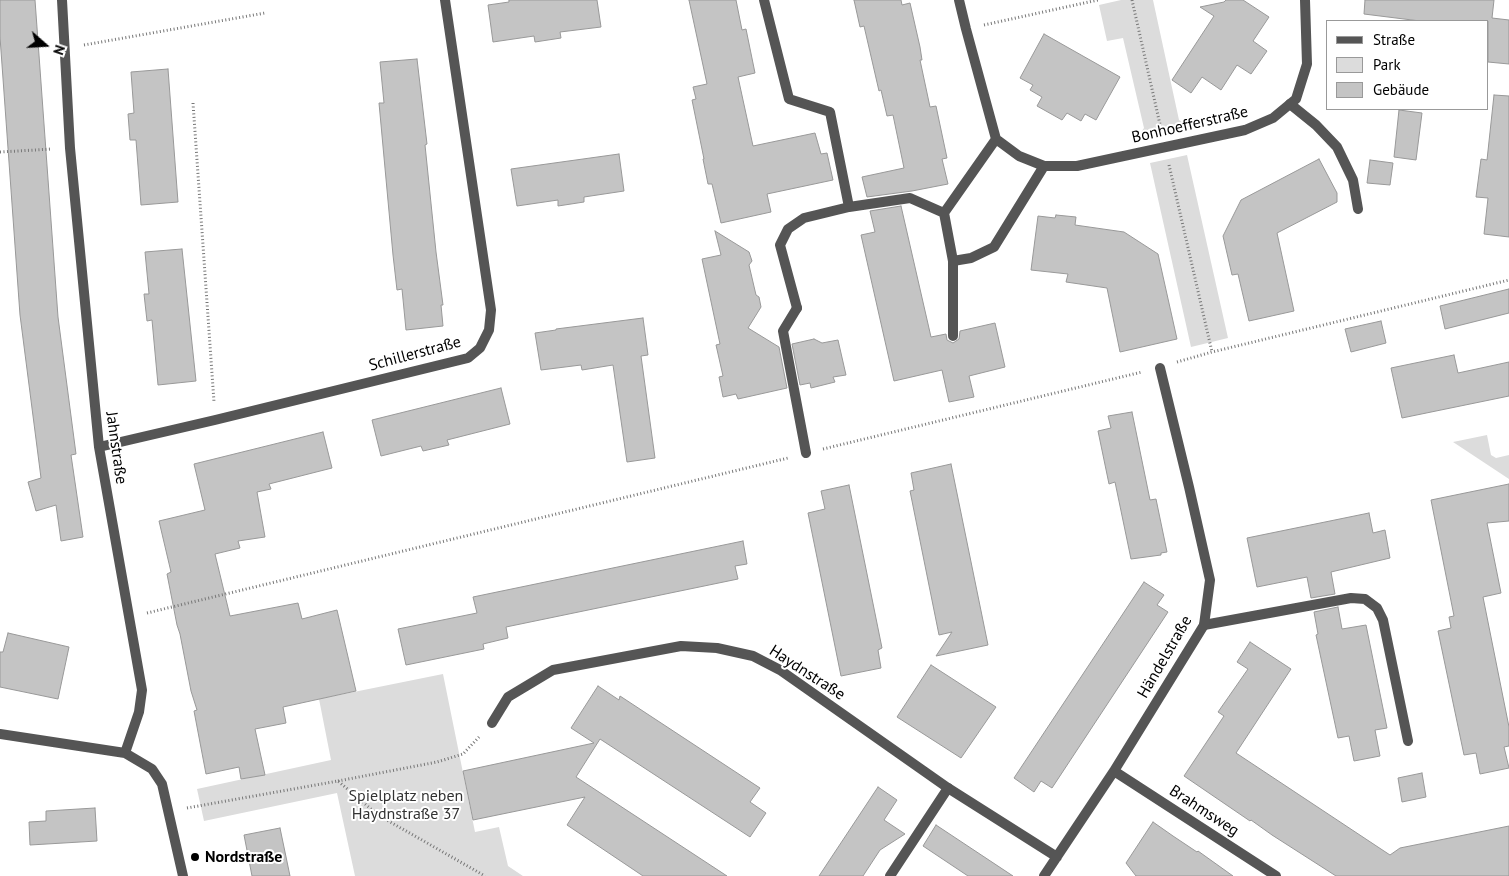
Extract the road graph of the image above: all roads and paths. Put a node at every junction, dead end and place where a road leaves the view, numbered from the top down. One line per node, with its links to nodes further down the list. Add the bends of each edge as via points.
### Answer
1 (62, 0): 10 (street, Jahnstraße)
2 (445, 0): 26 (street, Schillerstraße, via 491,310 489,330 480,348 468,358)
3 (764, 0): 18 (street, via 788,98 830,112)
4 (960, 0): 9 (street)
5 (1098, 0): 9 (path)
6 (1132, 0): 14 (path)
7 (1305, 0): 12 (street, Bonhoefferstraße, via 1307,64 1296,99)
8 (265, 13): 10 (path)
9 (966, 29): 13 (street)
10 (64, 48): 15 (street, Jahnstraße)
11 (193, 103): 26 (path)
12 (1290, 104): 14 (street, Bonhoefferstraße, via 1273,118 1245,130); 19 (street, via 1338,148 1353,180)
13 (996, 139): 17 (street, Bonhoefferstraße, via 1019,156); 20 (street)
14 (1165, 147): 17 (street, Bonhoefferstraße, via 1077,166); 24 (path)
15 (70, 148): 16 (path); 27 (street, Jahnstraße)
16 (0, 152)
17 (1044, 166): 21 (street, via 994,247 971,258)
18 (849, 206): 20 (street, via 910,198); 28 (street, via 804,218 788,229 780,245 797,308 783,331)
19 (1358, 209)
20 (944, 213): 21 (street)
21 (952, 261): 23 (street)
22 (1509, 280): 24 (path)
23 (952, 336)
24 (1212, 352): 25 (path)
25 (1160, 368): 28 (path); 30 (street, Händelstraße, via 1210,580)
26 (215, 420): 27 (street, Schillerstraße)
27 (99, 447): 29 (street, Jahnstraße)
28 (806, 453): 29 (path)
29 (130, 617): 34 (street, Jahnstraße, via 142,690 139,712)
30 (1204, 625): 33 (street, via 1351,598 1365,599 1377,608 1383,620); 35 (street, Händelstraße)
31 (492, 723): 36 (path, via 463,754); 37 (street, Haydnstraße, via 508,698 553,670 681,646 717,648 753,656 780,670)
32 (0, 734): 34 (street)
33 (1408, 741)
34 (126, 753): 38 (street, via 152,769 162,784)
35 (1114, 771): 39 (street, Händelstraße); 44 (street, Brahmsweg)
36 (338, 781): 38 (path); 41 (path, via 378,815)
37 (948, 788): 39 (street, Haydnstraße); 42 (street)
38 (169, 811): 40 (street)
39 (1057, 857): 43 (street, Händelstraße)
40 (183, 876)
41 (485, 876)
42 (890, 876)
43 (1044, 876)
44 (1276, 876)

